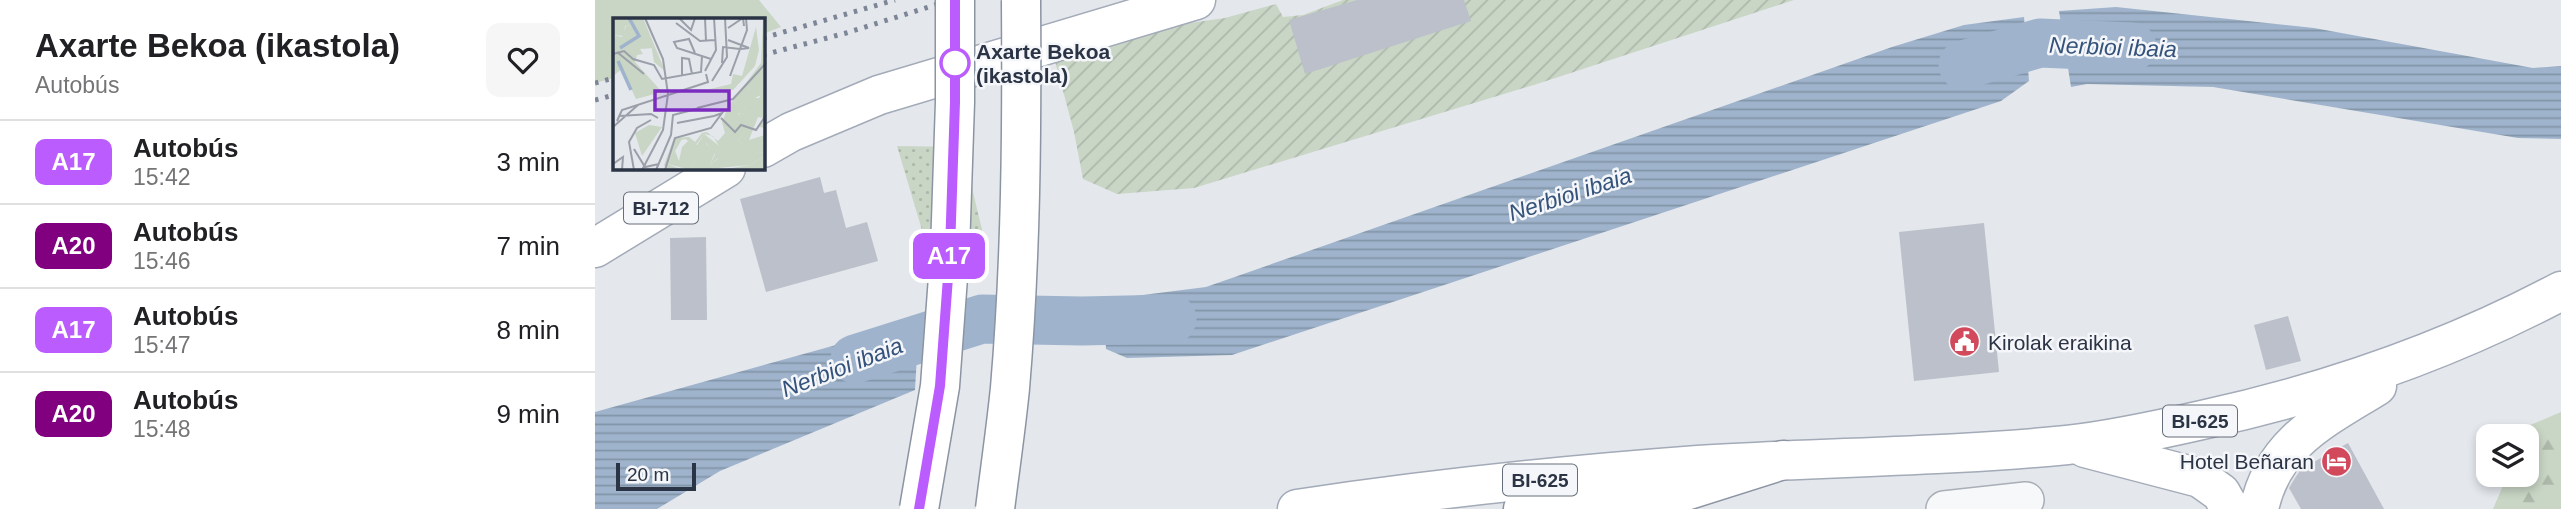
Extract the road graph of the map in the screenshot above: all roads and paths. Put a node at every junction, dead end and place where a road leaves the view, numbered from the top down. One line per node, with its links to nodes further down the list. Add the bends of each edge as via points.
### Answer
1 (955, 0): 12 (main road, bridge, via 950,250 940,386)
2 (1021, 0): 13 (main road, bridge, via 1018,254 1010,388)
3 (1196, 0): 4 (main road, via 879,95)
4 (765, 147)
5 (723, 170): 6 (main road, BI-712)
6 (595, 248)
7 (2561, 291): 8 (main road, BI-625)
8 (2435, 349): 9 (main road, BI-625, via 2249,410); 18 (main road, via 2293,443 2269,474)
9 (2069, 444): 10 (main road, BI-625); 17 (main road, via 2200,478 2221,494)
10 (1783, 460): 14 (main road, BI-625, via 1511,482); 15 (main road, via 1679,493)
11 (2026, 500): 16 (street)
12 (919, 509)
13 (995, 509)
14 (1297, 509)
15 (1523, 509)
16 (1944, 509)
17 (2230, 509)
18 (2259, 509)

